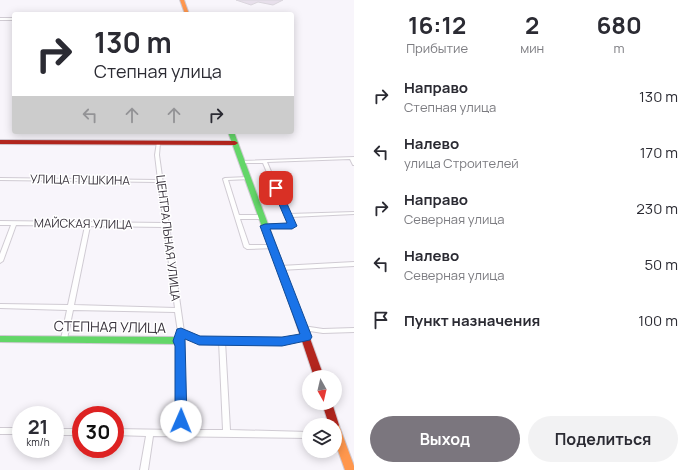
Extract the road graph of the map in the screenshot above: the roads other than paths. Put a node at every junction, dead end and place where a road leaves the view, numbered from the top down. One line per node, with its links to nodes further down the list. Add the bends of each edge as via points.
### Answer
1 (182, 0): 2 (street)
2 (186, 12)
3 (0, 19): 4 (street)
4 (12, 19)
5 (232, 134): 8 (street)
6 (0, 142): 7 (street)
7 (158, 143): 8 (street); 15 (street, ЦЕНТРАЛЬНАЯ УЛИЦА)
8 (235, 143): 11 (street)
9 (352, 158): 10 (street); 12 (street)
10 (264, 161): 11 (street); 17 (street)
11 (242, 162): 13 (street)
12 (354, 164)
13 (248, 178): 18 (street, via 225,179); 19 (street)
14 (0, 179): 15 (street, УЛИЦА ПУШКИНА)
15 (161, 180): 23 (street, ЦЕНТРАЛЬНАЯ УЛИЦА)
16 (354, 214): 17 (street)
17 (288, 216): 24 (street, via 292,226)
18 (238, 217): 19 (street); 25 (street, via 247,247)
19 (262, 217): 24 (street)
20 (0, 223): 21 (street, МАЙСКАЯ УЛИЦА)
21 (14, 223): 22 (street, МАЙСКАЯ УЛИЦА); 26 (street)
22 (88, 224): 23 (street, МАЙСКАЯ УЛИЦА); 30 (street)
23 (166, 225): 31 (street, ЦЕНТРАЛЬНАЯ УЛИЦА)
24 (265, 226): 25 (street)
25 (273, 247): 28 (street)
26 (0, 261)
27 (354, 264): 28 (street)
28 (280, 268): 32 (street)
29 (0, 306): 30 (street)
30 (70, 308): 31 (street); 37 (street)
31 (177, 310): 34 (street, ЦЕНТРАЛЬНАЯ УЛИЦА)
32 (303, 328): 33 (street, via 323,331); 35 (street)
33 (354, 330)
34 (181, 332): 38 (street, СТЕПНАЯ УЛИЦА); 39 (street, СТЕПНАЯ УЛИЦА, via 199,340)
35 (306, 337): 39 (street, СТЕПНАЯ УЛИЦА, via 282,342); 40 (street)
36 (0, 339): 37 (street, СТЕПНАЯ УЛИЦА)
37 (64, 339): 38 (street, СТЕПНАЯ УЛИЦА)
38 (179, 341): 45 (street)
39 (222, 341): 46 (street)
40 (317, 370)
41 (0, 431): 42 (street)
42 (12, 432)
43 (124, 432): 44 (street)
44 (150, 432): 45 (street); 49 (street)
45 (181, 433): 46 (street)
46 (227, 433): 47 (street)
47 (302, 435)
48 (342, 449): 50 (street)
49 (144, 470)
50 (350, 470)

